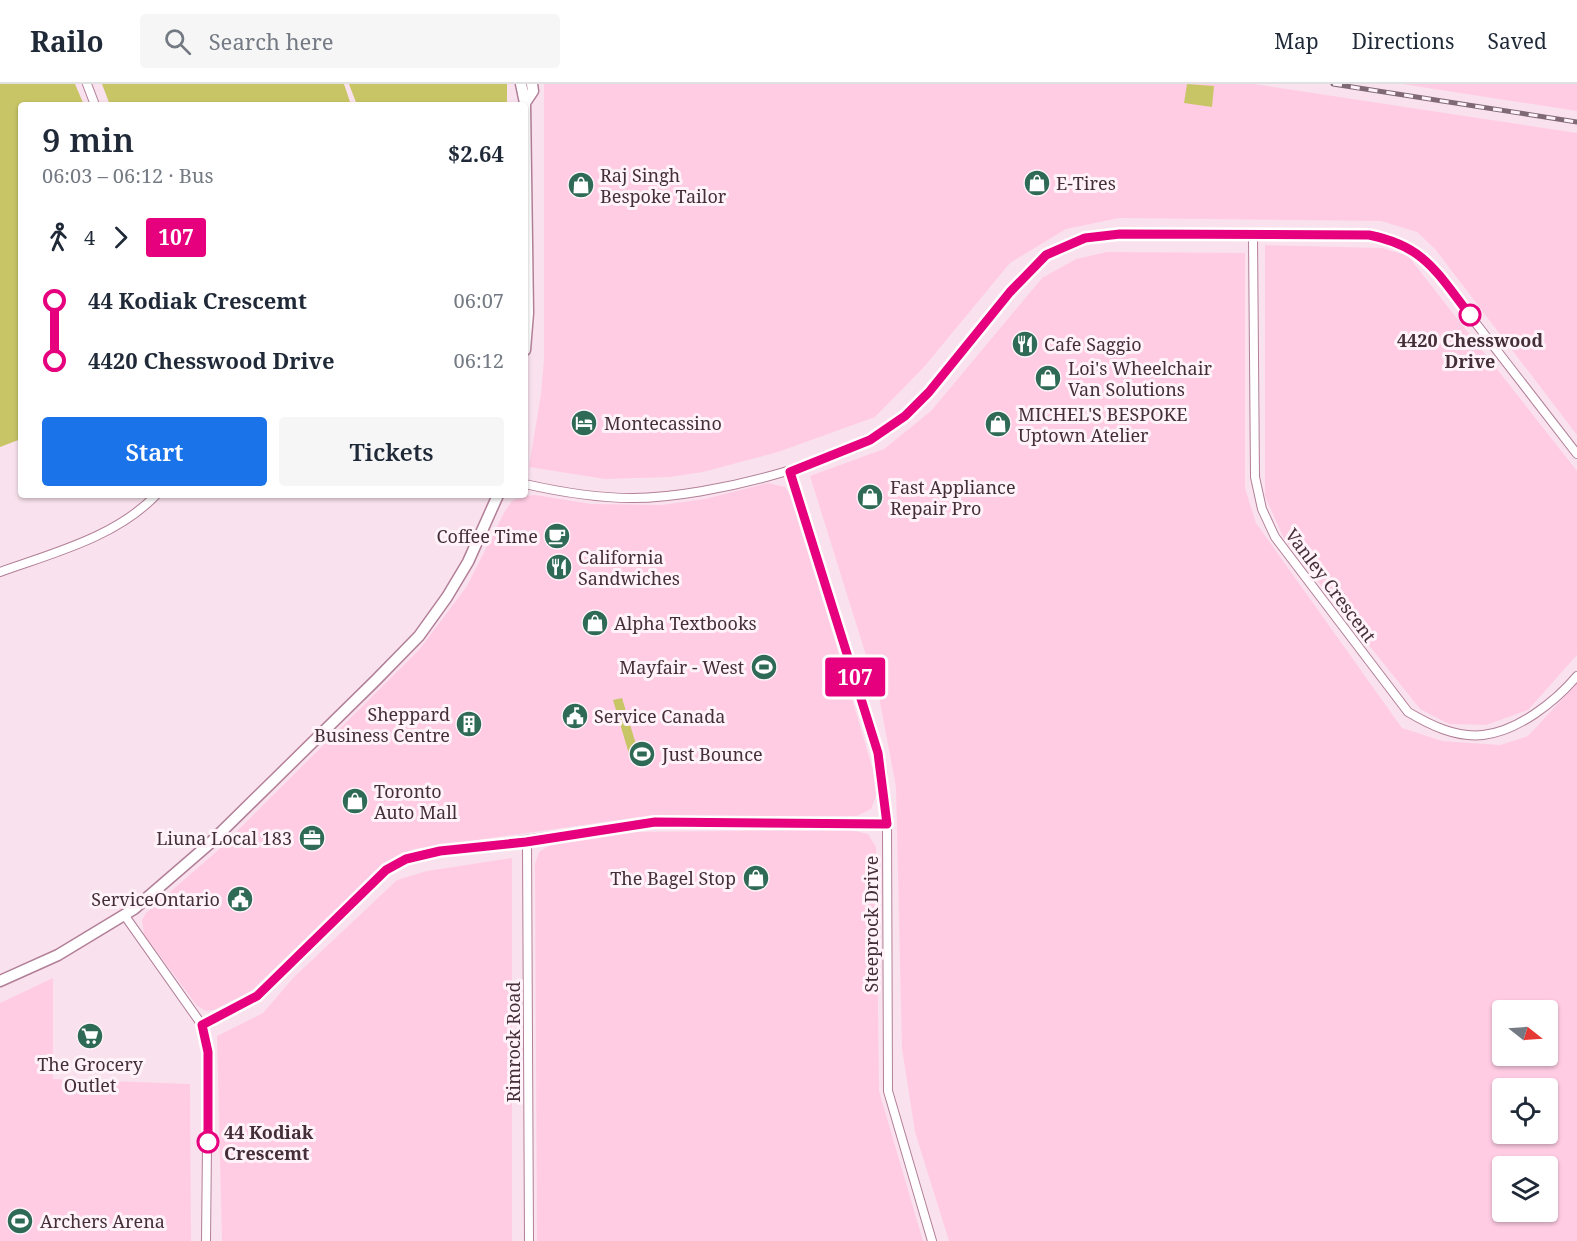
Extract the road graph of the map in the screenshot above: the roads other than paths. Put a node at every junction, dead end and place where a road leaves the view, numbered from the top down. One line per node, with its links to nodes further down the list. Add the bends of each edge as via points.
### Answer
1 (87, 84): 4 (street)
2 (521, 84): 5 (main road)
3 (532, 84): 6 (main road)
4 (94, 102)
5 (525, 102)
6 (526, 102)
7 (1253, 237): 8 (street, via 1369,235 1395,240 1412,249 1430,264); 9 (street, via 1120,234 1085,238 1064,246 1035,264 905,416 870,440); 14 (street, Vanley Crescent, via 1255,477 1262,509 1275,537 1408,712 1429,725 1483,735 1513,725 1544,707)
8 (1577, 454)
9 (790, 472): 10 (street, via 688,493 633,498); 15 (street, Steeprock Drive, via 878,753)
10 (528, 485)
11 (152, 498): 13 (street, via 135,513 91,538)
12 (497, 498): 17 (main road, via 468,562 419,636 208,845)
13 (0, 572)
14 (1577, 676)
15 (887, 824): 16 (street, via 655,822); 22 (street, Steeprock Drive, via 888,1091)
16 (526, 842): 19 (street, via 440,851 397,863 257,996); 21 (street, Rimrock Road)
17 (124, 916): 18 (main road, via 58,955); 19 (street)
18 (0, 981)
19 (202, 1025): 20 (street, via 208,1052)
20 (206, 1241)
21 (529, 1241)
22 (932, 1241)

